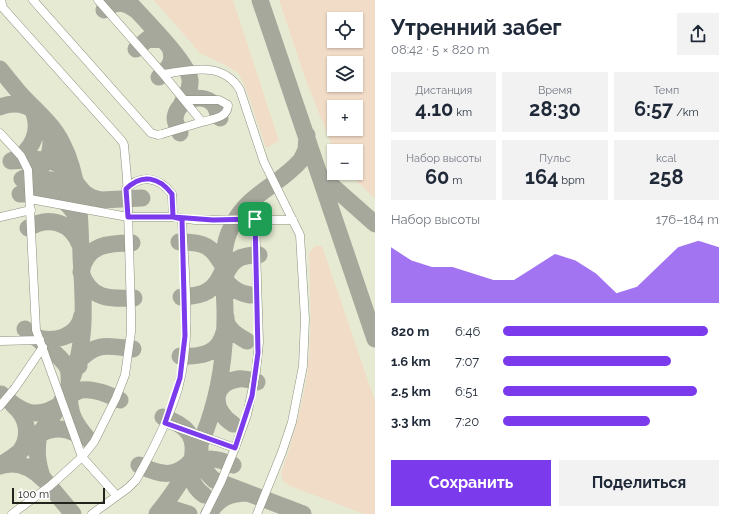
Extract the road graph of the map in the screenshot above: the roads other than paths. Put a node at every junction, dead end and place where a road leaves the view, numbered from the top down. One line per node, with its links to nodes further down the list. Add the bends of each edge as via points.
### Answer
1 (1, 0): 8 (lane, via 3,8 122,141 125,149)
2 (33, 0): 6 (lane, via 151,133 158,135)
3 (98, 0): 4 (lane)
4 (163, 74): 5 (lane); 16 (lane, via 187,70 215,71 229,76 235,82 264,162)
5 (185, 100): 6 (lane); 6 (lane, via 219,100 228,105 224,115)
6 (202, 122)
7 (0, 133): 9 (lane, via 27,166)
8 (126, 189): 12 (lane); 13 (lane, via 148,178 158,182 172,194)
9 (30, 199): 10 (lane); 12 (lane)
10 (31, 210): 11 (lane); 18 (lane, via 36,326)
11 (0, 217)
12 (128, 217): 13 (lane); 22 (lane, via 131,332 125,375 94,442)
13 (173, 217): 14 (lane)
14 (182, 219): 15 (lane); 20 (lane, via 185,336 180,378)
15 (255, 219): 16 (lane); 21 (lane, via 258,353 252,396)
16 (293, 220): 27 (lane, via 302,246 305,319 303,366 292,422)
17 (0, 341): 18 (lane)
18 (42, 344): 19 (lane, via 15,388); 22 (lane)
19 (0, 406)
20 (165, 423): 21 (lane); 23 (lane, via 136,480)
21 (235, 448): 26 (lane)
22 (82, 457): 23 (lane); 24 (lane)
23 (117, 496): 25 (lane)
24 (14, 514)
25 (92, 514)
26 (205, 514)
27 (257, 514)

